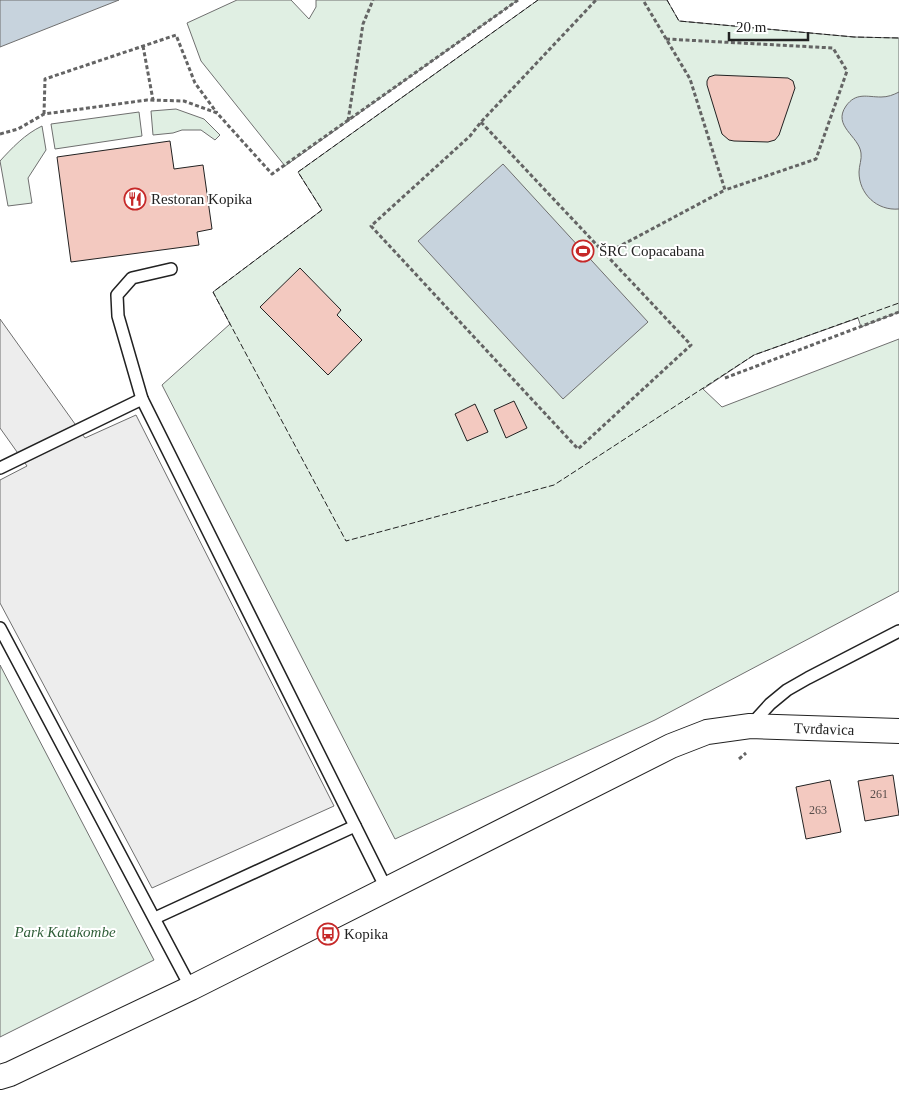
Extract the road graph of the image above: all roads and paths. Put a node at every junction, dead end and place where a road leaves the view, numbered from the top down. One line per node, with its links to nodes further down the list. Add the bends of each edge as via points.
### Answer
1 (374, 0): 10 (path, via 363,24)
2 (518, 0): 10 (path)
3 (596, 0): 11 (path)
4 (643, 0): 5 (path)
5 (666, 39): 13 (path, via 690,79); 13 (path, via 833,48 847,71 816,159)
6 (143, 46): 7 (path); 8 (path, via 176,35 195,83); 9 (path, via 45,79)
7 (153, 100): 8 (path, via 184,101); 9 (path)
8 (217, 113): 10 (path, via 272,174)
9 (44, 114): 12 (path, via 18,129)
10 (348, 121)
11 (481, 122): 14 (path); 14 (path, via 470,136 370,226 578,449 691,345)
12 (0, 134)
13 (725, 190): 14 (path)
14 (605, 254)
15 (171, 269): 18 (lane, via 132,278 117,295 118,316)
16 (899, 312): 17 (path)
17 (725, 378)
18 (142, 398): 19 (lane); 24 (lane)
19 (0, 468)
20 (0, 628): 26 (lane)
21 (899, 631): 22 (lane, via 788,690)
22 (750, 726): 23 (street, Tvrđavica); 25 (street, Tvrđavica, via 707,732 671,746)
23 (899, 731)
24 (355, 826): 25 (lane); 26 (lane)
25 (387, 890): 27 (street, Tvrđavica)
26 (155, 918): 27 (lane)
27 (191, 988): 28 (street, Tvrđavica)
28 (0, 1077)

